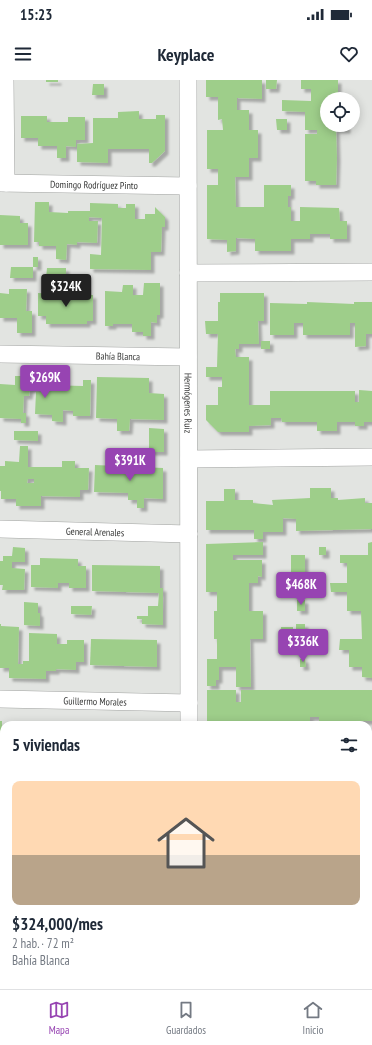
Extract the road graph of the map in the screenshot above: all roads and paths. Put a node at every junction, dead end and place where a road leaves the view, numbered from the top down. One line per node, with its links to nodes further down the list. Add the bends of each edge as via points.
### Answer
1 (5, 80): 3 (street)
2 (188, 80): 4 (street, Hermógenes Ruiz)
3 (3, 183): 4 (street, Domingo Rodríguez Pinto)
4 (188, 186): 6 (street, Hermógenes Ruiz)
5 (372, 272): 6 (street)
6 (188, 273): 8 (street, Hermógenes Ruiz)
7 (0, 354): 8 (street, Bahía Blanca)
8 (188, 357): 10 (street, Hermógenes Ruiz)
9 (372, 458): 10 (street)
10 (189, 459): 12 (street, Hermógenes Ruiz)
11 (0, 529): 12 (street, General Arenales)
12 (189, 534): 14 (street, Hermógenes Ruiz)
13 (0, 699): 14 (street, Guillermo Morales)
14 (189, 703): 15 (street, Hermógenes Ruiz)
15 (189, 721)

